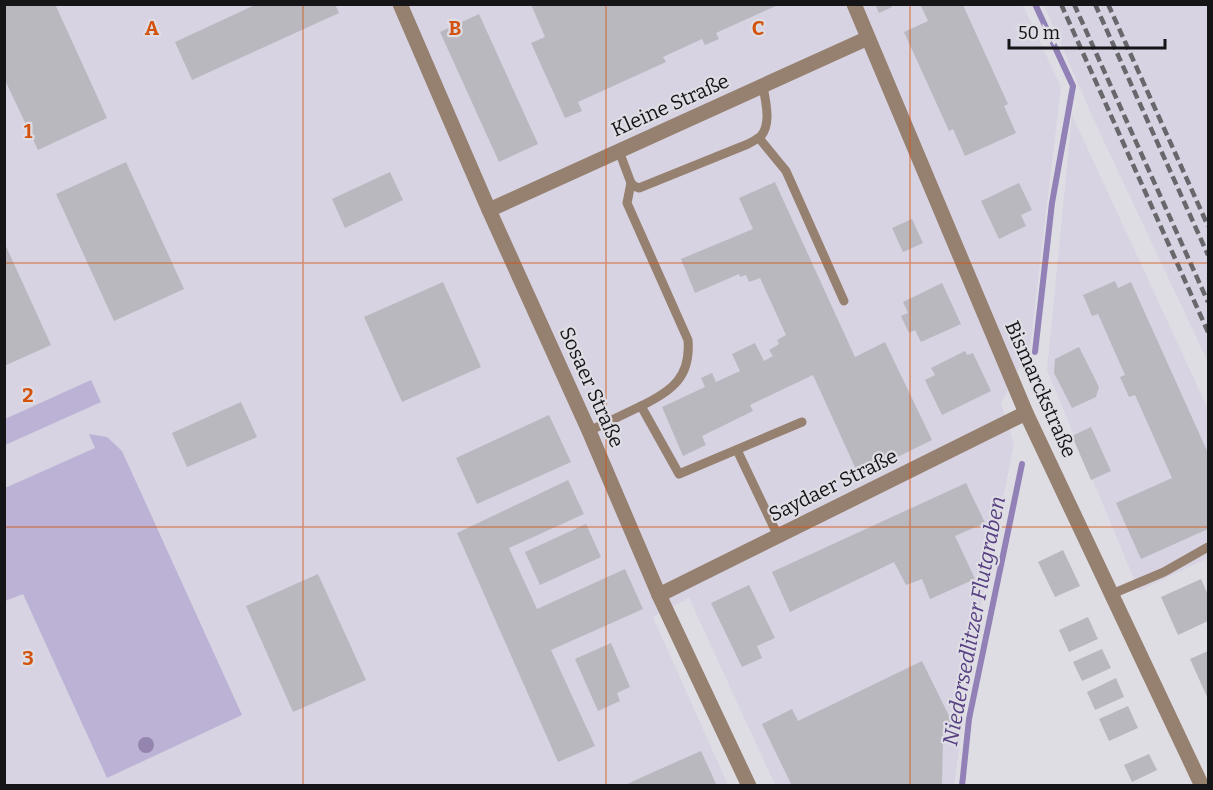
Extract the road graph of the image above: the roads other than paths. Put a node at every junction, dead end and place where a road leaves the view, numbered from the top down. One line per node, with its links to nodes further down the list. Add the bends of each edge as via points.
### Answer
1 (400, 4): 8 (street, Sosaer Straße)
2 (854, 4): 3 (street, Bismarckstraße)
3 (868, 38): 4 (street, Kleine Straße); 11 (street, Bismarckstraße)
4 (763, 86): 5 (lane, via 767,110); 6 (street, Kleine Straße)
5 (759, 138): 7 (lane, via 639,188); 9 (lane, via 786,171)
6 (619, 151): 7 (lane); 8 (street, Kleine Straße)
7 (631, 183): 10 (lane, via 627,203 688,340 689,354 678,381)
8 (489, 210): 13 (street, Sosaer Straße)
9 (844, 301)
10 (641, 406): 13 (lane); 14 (lane, via 679,474)
11 (1026, 413): 15 (street, Saydaer Straße); 17 (street, Bismarckstraße)
12 (802, 422): 14 (lane)
13 (589, 430): 18 (street, Sosaer Straße)
14 (737, 450): 15 (lane)
15 (778, 536): 18 (street, Saydaer Straße)
16 (1209, 547): 17 (lane)
17 (1112, 594): 20 (street, Bismarckstraße)
18 (659, 595): 19 (street, Sosaer Straße)
19 (749, 786)
20 (1202, 786)

